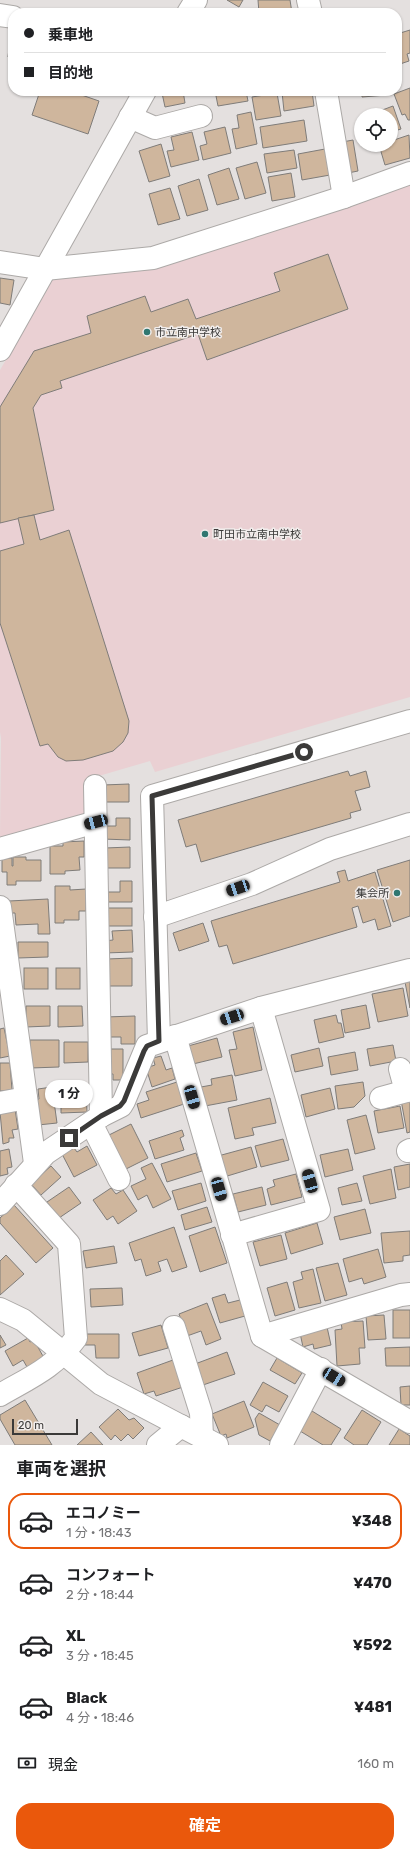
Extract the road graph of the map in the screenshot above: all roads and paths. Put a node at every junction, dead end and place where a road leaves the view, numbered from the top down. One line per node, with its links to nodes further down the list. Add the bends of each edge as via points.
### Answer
1 (142, 96): 4 (street)
2 (327, 96): 6 (street)
3 (201, 116): 4 (street, via 155,128)
4 (130, 117): 8 (street)
5 (410, 173): 6 (street)
6 (344, 196): 8 (street, via 154,258)
7 (0, 262): 8 (street)
8 (45, 269): 9 (street)
9 (0, 350)
10 (410, 721): 16 (street, via 152,796)
11 (95, 786): 12 (street)
12 (96, 822): 14 (street); 26 (street)
13 (410, 824): 16 (street, via 330,849 252,884)
14 (0, 849)
15 (0, 907): 19 (street)
16 (155, 917): 20 (street)
17 (410, 970): 18 (street)
18 (261, 1008): 20 (street); 31 (street, via 318,1210)
19 (7, 1014): 23 (street)
20 (167, 1039): 26 (street, via 147,1046 124,1101); 31 (street)
21 (400, 1069): 22 (street)
22 (408, 1090): 24 (street)
23 (26, 1098): 25 (street); 27 (street)
24 (381, 1098)
25 (0, 1103)
26 (96, 1120): 27 (street); 28 (street)
27 (35, 1163): 29 (street)
28 (119, 1179)
29 (16, 1185): 30 (street); 36 (street, via 69,1244 76,1338)
30 (0, 1204)
31 (232, 1235): 35 (street)
32 (410, 1294): 35 (street, via 402,1294)
33 (0, 1309): 36 (street, via 23,1320)
34 (174, 1328): 41 (street)
35 (262, 1336): 37 (street)
36 (65, 1353): 38 (street, via 52,1365); 40 (street, via 101,1384)
37 (321, 1369): 39 (street); 43 (street)
38 (0, 1395)
39 (410, 1422)
40 (181, 1426): 41 (street); 42 (street)
41 (210, 1441)
42 (158, 1445)
43 (281, 1445)

